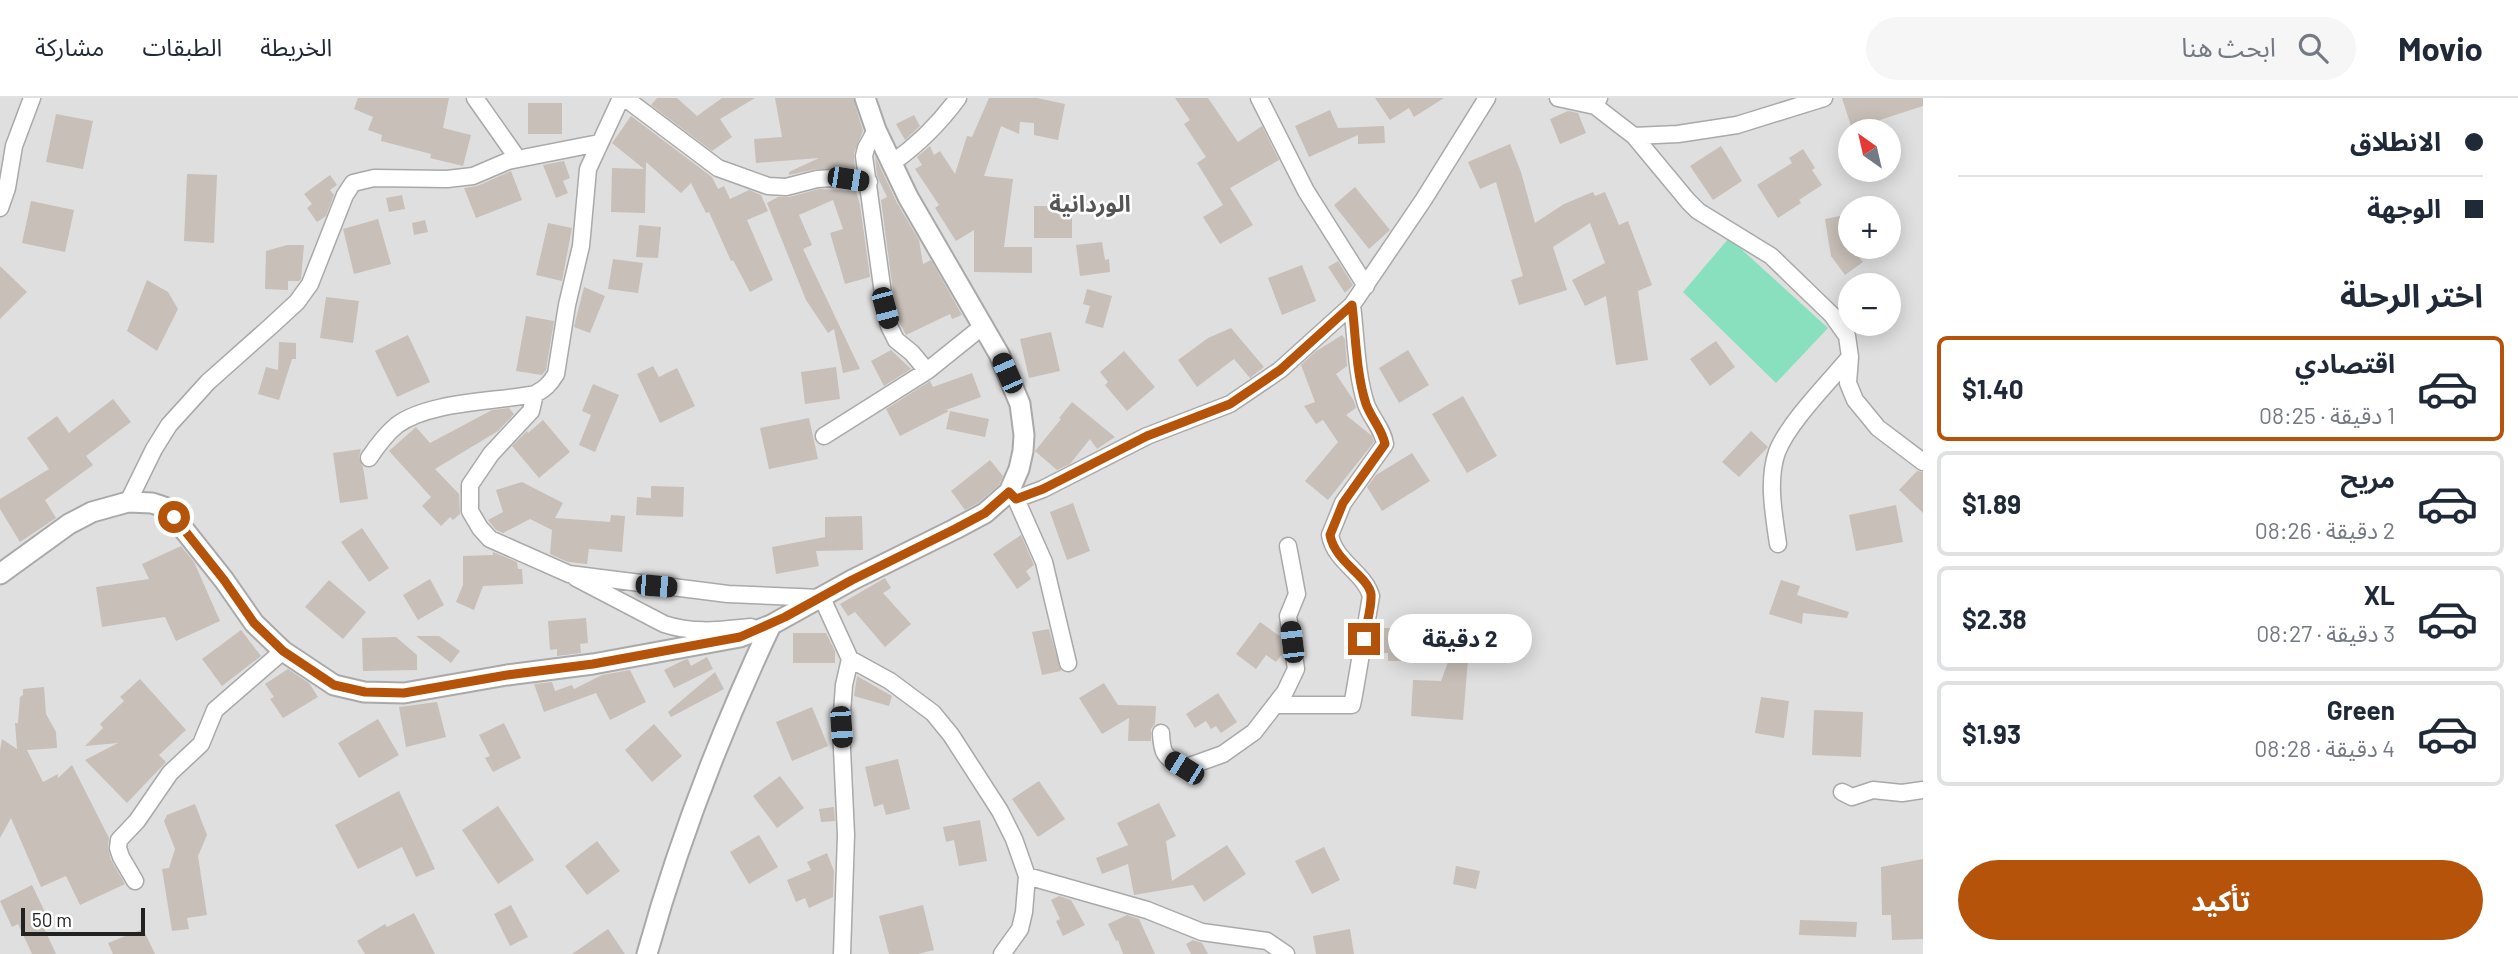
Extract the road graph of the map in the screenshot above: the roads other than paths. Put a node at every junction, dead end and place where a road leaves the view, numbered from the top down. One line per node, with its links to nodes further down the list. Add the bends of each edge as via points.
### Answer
1 (32, 98): 17 (street, via 14,146)
2 (475, 98): 14 (street)
3 (623, 98): 13 (street); 16 (street, via 718,168 768,186 834,178)
4 (865, 98): 11 (street)
5 (958, 98): 15 (street, via 938,126)
6 (1259, 98): 18 (street, via 1306,191)
7 (1487, 98): 18 (street)
8 (1558, 98): 10 (street)
9 (1825, 98): 12 (street, via 1737,125)
10 (1597, 102): 12 (street)
11 (876, 130): 15 (street); 16 (street, via 864,156)
12 (1633, 136): 21 (street, via 1698,211 1771,256 1818,299 1847,336)
13 (599, 143): 14 (street); 23 (street, via 586,178 581,246 556,374)
14 (518, 159): 28 (street, via 462,178 374,178 353,183 310,284 182,410 154,449)
15 (892, 163): 20 (street)
16 (869, 182): 22 (street, via 889,326 896,340)
17 (0, 208)
18 (1366, 286): 19 (street)
19 (1352, 305): 27 (street, via 1280,370 1230,404 1147,436 1043,489); 38 (street, via 1364,397 1385,444 1343,503 1330,535 1336,553 1371,596 1354,695 1352,705)
20 (983, 326): 22 (street); 27 (street, via 1020,404 1023,451)
21 (1850, 357): 26 (street, via 1848,383 1855,400 1878,428); 29 (street, via 1777,453 1772,493)
22 (927, 371): 24 (street)
23 (536, 394): 25 (street, via 443,407 414,416 386,435); 32 (street, via 531,411 499,444 470,485 470,512 491,539)
24 (824, 436)
25 (369, 458)
26 (1923, 462)
27 (1013, 495): 33 (street); 37 (street, via 1044,562)
28 (128, 502): 31 (street, via 69,524); 35 (street, via 152,503 174,517 254,623)
29 (1778, 544)
30 (1288, 546): 38 (street, via 1297,594 1289,615 1296,669)
31 (0, 574)
32 (569, 574): 33 (street, via 728,594); 34 (street, via 679,629)
33 (822, 598): 34 (street); 36 (street)
34 (771, 625): 35 (street, via 720,642 404,693 334,685); 44 (street, via 694,803)
35 (283, 651): 43 (street, via 215,710 201,744 170,773 119,840 121,857)
36 (850, 659): 42 (street, via 890,681 941,722 1000,811); 45 (street, via 841,727 845,835)
37 (1068, 663)
38 (1275, 705): 39 (street, via 1254,732 1223,754 1184,768 1162,751)
39 (1161, 733)
40 (1923, 790): 41 (street, via 1873,790 1852,797)
41 (1842, 792)
42 (1027, 876): 46 (street, via 1020,929); 47 (street, via 1147,910 1202,932 1267,941)
43 (135, 881)
44 (647, 954)
45 (842, 954)
46 (1002, 954)
47 (1286, 954)

